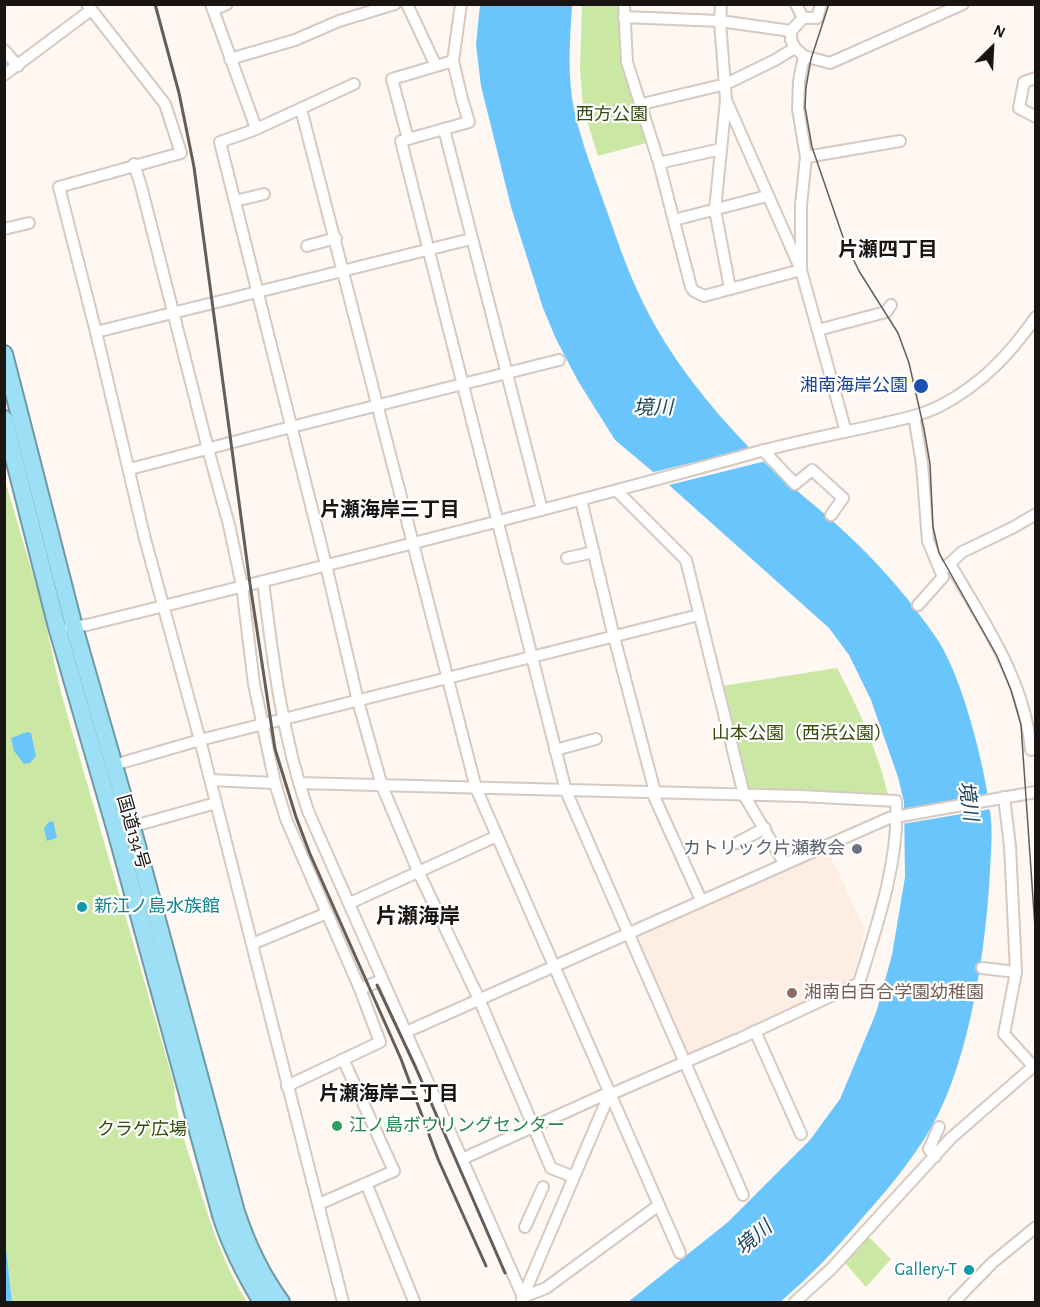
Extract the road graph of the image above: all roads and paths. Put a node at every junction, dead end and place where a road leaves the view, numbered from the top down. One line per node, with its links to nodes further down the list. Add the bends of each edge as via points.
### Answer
1 (227, 4): 11 (street)
2 (395, 4): 19 (street)
3 (406, 4): 22 (street)
4 (461, 4): 20 (street)
5 (624, 4): 12 (street)
6 (721, 4): 14 (street)
7 (796, 4): 13 (street)
8 (821, 4): 13 (street, via 817,18)
9 (963, 4): 18 (street, via 830,63)
10 (89, 7): 21 (street); 38 (street, via 165,104 181,153)
11 (212, 7): 19 (street)
12 (624, 17): 14 (street); 28 (street, via 627,62)
13 (803, 18): 15 (street)
14 (720, 21): 15 (street); 26 (street)
15 (791, 31): 16 (street)
16 (795, 48): 18 (street); 26 (street)
17 (4, 50): 21 (street)
18 (804, 56): 36 (street, via 798,109)
19 (231, 59): 31 (street)
20 (453, 60): 22 (street); 32 (street, via 469,122)
21 (18, 66): 23 (street)
22 (436, 66): 33 (street, via 392,79)
23 (4, 75)
24 (1035, 78): 30 (street, via 1024,82 1019,108)
25 (354, 84): 29 (street)
26 (726, 84): 27 (street); 28 (street)
27 (726, 100): 35 (street); 40 (street)
28 (642, 104): 37 (street)
29 (302, 109): 31 (street); 46 (street)
30 (1035, 117)
31 (256, 128): 41 (street, via 220,142)
32 (444, 129): 33 (street); 47 (street)
33 (408, 139): 49 (street, via 401,141)
34 (900, 141): 36 (street)
35 (721, 148): 37 (street); 42 (street)
36 (806, 158): 51 (street)
37 (659, 163): 43 (street)
38 (134, 164): 55 (street); 58 (street, via 59,186)
39 (264, 194): 41 (street)
40 (767, 196): 42 (street); 51 (street)
41 (235, 201): 53 (street)
42 (715, 210): 43 (street); 52 (street)
43 (674, 220): 52 (street, via 694,291 704,296)
44 (21, 222): 45 (street)
45 (4, 229)
46 (336, 238): 48 (street); 50 (street)
47 (471, 239): 49 (street); 61 (street)
48 (307, 246)
49 (428, 249): 50 (street); 62 (street)
50 (344, 270): 53 (street); 63 (street, via 364,360)
51 (801, 270): 52 (street); 57 (street)
52 (730, 288)
53 (258, 293): 55 (street); 66 (street)
54 (891, 305): 57 (street, via 886,312)
55 (175, 314): 58 (street); 68 (street)
56 (1035, 317): 64 (street, via 996,366 947,402)
57 (818, 330): 67 (street)
58 (96, 332): 70 (street)
59 (4, 354): 88 (highway, 国道134号)
60 (559, 360): 61 (street)
61 (506, 374): 62 (street); 73 (street)
62 (462, 384): 63 (street); 76 (street)
63 (379, 406): 66 (street); 77 (street)
64 (914, 416): 67 (street); 82 (street, via 928,541)
65 (4, 419): 88 (highway, 国道134号)
66 (291, 427): 68 (street); 81 (street)
67 (846, 432): 69 (street)
68 (208, 449): 70 (street); 84 (street)
69 (758, 451): 71 (street); 75 (street, via 795,484 812,470 843,498)
70 (130, 469): 86 (street)
71 (617, 491): 72 (street); 87 (street, via 686,560)
72 (581, 500): 73 (street); 78 (street)
73 (542, 510): 76 (street)
74 (1035, 514): 80 (street, via 965,550)
75 (831, 515)
76 (499, 520): 77 (street); 90 (street)
77 (412, 543): 81 (street); 91 (street)
78 (594, 552): 79 (street); 89 (street)
79 (567, 558)
80 (950, 564): 82 (street); 98 (street, via 1010,670 1029,729)
81 (326, 565): 83 (street); 92 (street)
82 (941, 572): 85 (street, via 943,579)
83 (263, 581): 84 (street); 93 (street)
84 (242, 586): 86 (street); 94 (street)
85 (918, 605)
86 (165, 606): 88 (street); 96 (street)
87 (699, 615): 89 (street); 108 (street)
88 (65, 627): 99 (highway, 国道134号); 113 (highway, 国道134号)
89 (614, 636): 90 (street); 106 (street)
90 (532, 657): 91 (street); 97 (street)
91 (448, 679): 92 (street); 104 (street)
92 (358, 701): 93 (street); 103 (street)
93 (283, 720): 94 (street); 102 (street)
94 (261, 726): 96 (street); 101 (street)
95 (596, 739): 97 (street)
96 (200, 740): 99 (street); 100 (street)
97 (555, 750): 105 (street)
98 (1031, 750)
99 (114, 765): 113 (highway, 国道134号)
100 (210, 780): 101 (street); 110 (street)
101 (275, 783): 121 (street, via 286,819)
102 (298, 783): 103 (street); 120 (street)
103 (382, 786): 104 (street); 118 (street)
104 (476, 788): 105 (street); 114 (street)
105 (566, 791): 106 (street); 122 (street)
106 (654, 792): 108 (street); 119 (street)
107 (1035, 792): 109 (street)
108 (744, 795): 111 (street, via 896,801); 112 (street)
109 (1004, 797): 111 (street); 126 (street)
110 (216, 803): 113 (street); 123 (street)
111 (898, 819): 116 (street); 117 (street); 130 (street, via 883,898 859,983)
112 (765, 828): 115 (street); 116 (street)
113 (124, 829): 152 (highway, 国道134号, via 221,1215 229,1241); 153 (highway, 国道134号, via 236,1212 257,1264)
114 (497, 836): 118 (street); 124 (street)
115 (737, 843)
116 (784, 863): 119 (street)
117 (896, 866)
118 (418, 871): 120 (street); 129 (street)
119 (701, 900): 122 (street)
120 (350, 903): 127 (street)
121 (327, 913): 123 (street); 128 (street)
122 (628, 933): 124 (street); 133 (street)
123 (252, 944): 135 (street)
124 (553, 966): 129 (street); 136 (street)
125 (982, 968): 126 (street)
126 (1016, 972): 134 (street, via 1004,1034)
127 (382, 980): 128 (street); 131 (street)
128 (360, 989): 132 (street, via 380,1042)
129 (479, 999): 131 (street); 137 (street)
130 (755, 1031): 133 (street); 139 (street)
131 (406, 1032): 141 (street)
132 (343, 1059): 135 (street); 143 (street, via 393,1171)
133 (685, 1064): 136 (street); 145 (street)
134 (1034, 1065): 140 (street, via 951,1138)
135 (287, 1086): 146 (street)
136 (609, 1094): 137 (street); 142 (street); 147 (street)
137 (534, 1127): 141 (street); 142 (street, via 551,1167)
138 (939, 1127): 140 (street, via 929,1149)
139 (801, 1134)
140 (935, 1157): 156 (street)
141 (462, 1159): 151 (street)
142 (574, 1177): 151 (street)
143 (366, 1184): 146 (street); 155 (street)
144 (543, 1187): 148 (street)
145 (742, 1195)
146 (319, 1204): 154 (street)
147 (658, 1205): 150 (street); 151 (street, via 546,1288)
148 (525, 1227)
149 (1035, 1227): 157 (street)
150 (680, 1253)
151 (522, 1300)
152 (262, 1302)
153 (282, 1302)
154 (343, 1302)
155 (416, 1302)
156 (795, 1302)
157 (954, 1302)

